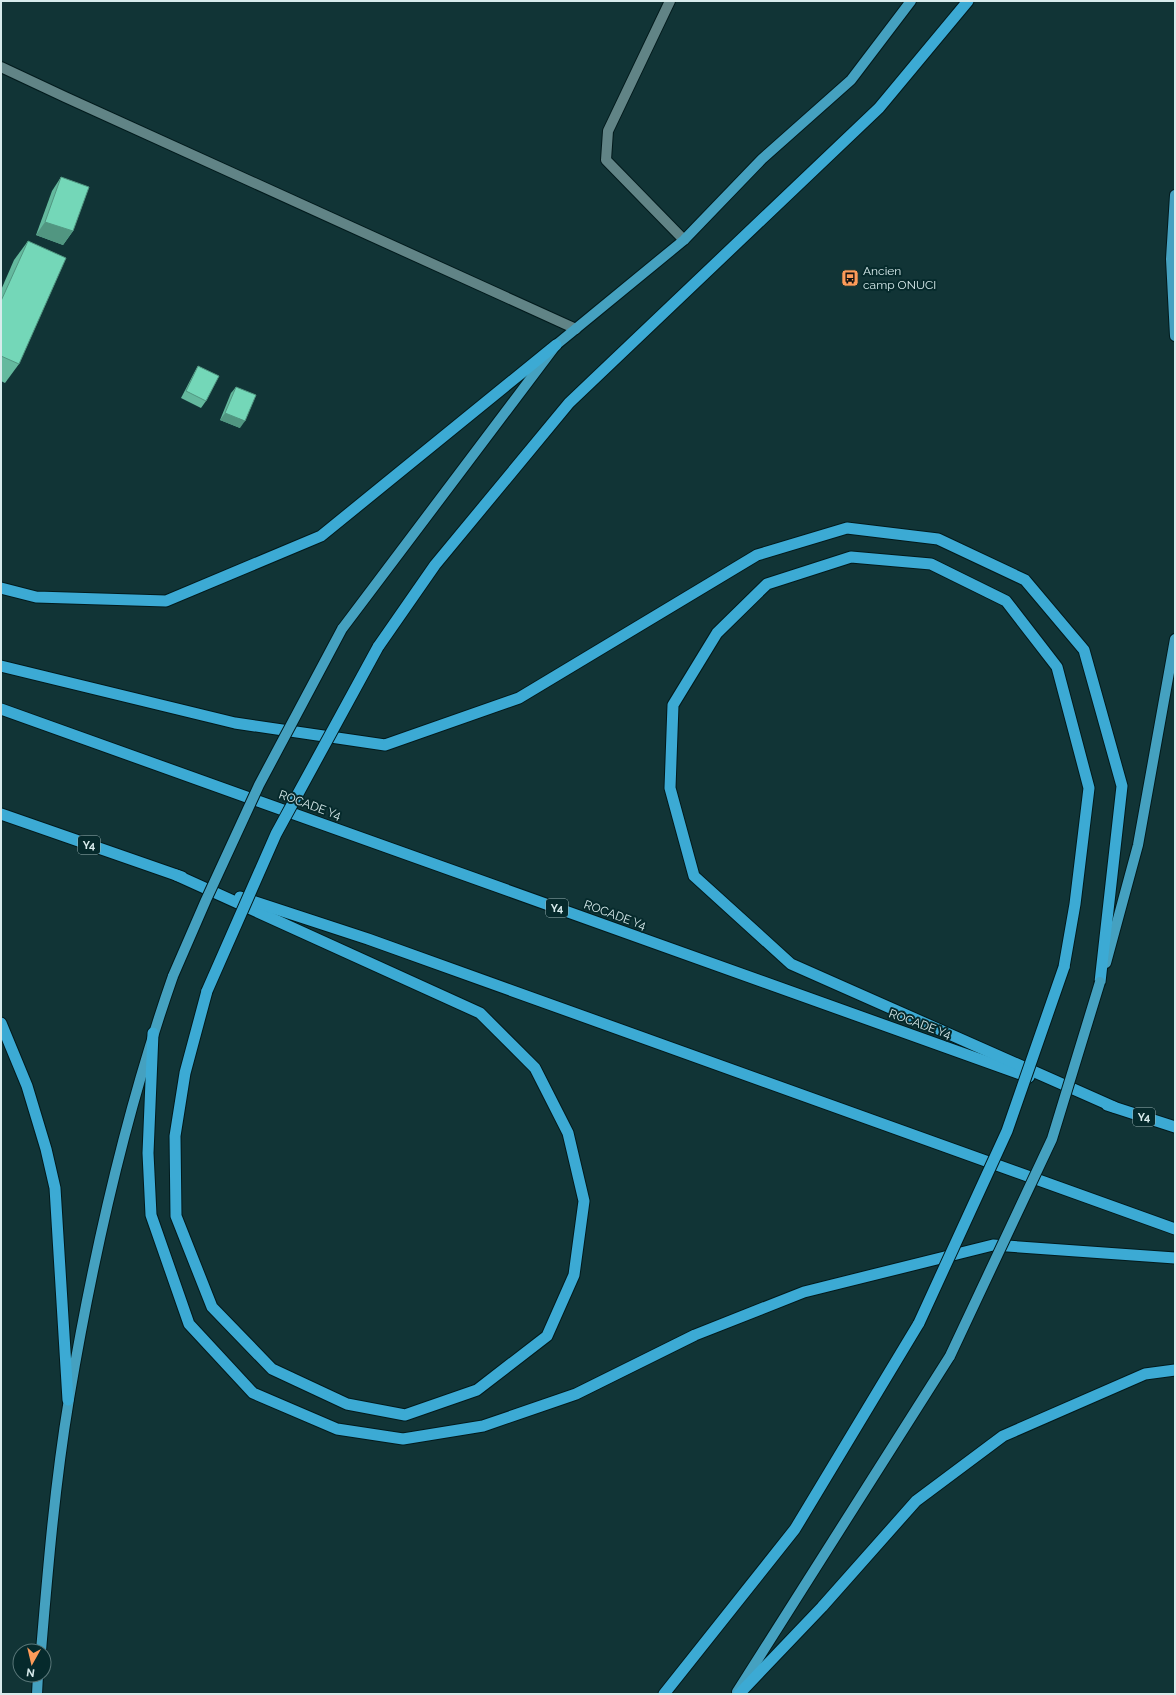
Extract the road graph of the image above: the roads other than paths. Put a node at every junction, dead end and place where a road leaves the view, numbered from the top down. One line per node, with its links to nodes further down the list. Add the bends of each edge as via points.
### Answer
1 (670, 1): 6 (street, via 608,131 606,160)
2 (911, 1): 6 (main road, via 851,80 762,160)
3 (968, 1): 15 (highway, bridge, via 879,108 569,403 434,565 378,647 276,834 207,991 185,1073 175,1136 176,1216 212,1308 272,1369 347,1404 405,1415 477,1390 547,1336 574,1275 584,1201 568,1133 535,1068 480,1013)
4 (1, 67): 7 (street)
5 (1175, 195): 8 (main road, via 1171,259)
6 (684, 240): 7 (main road)
7 (576, 328): 9 (main road)
8 (1175, 336)
9 (556, 345): 10 (highway, via 321,536 166,600 36,597); 18 (main road, bridge, via 342,629 259,785 173,976)
10 (1, 588)
11 (1175, 639): 16 (main road, via 1138,845)
12 (1, 666): 16 (highway, via 235,723 385,745 519,698 757,555 847,528 938,539 1025,580 1084,650 1122,786)
13 (1, 709): 19 (highway, ROCADE Y4 / Y4)
14 (1, 814): 15 (highway, Y4)
15 (176, 875): 21 (highway, Y4, via 368,939)
16 (1100, 982): 29 (main road, bridge, via 1052,1139 950,1356)
17 (1, 1023): 24 (highway, via 27,1086 55,1188)
18 (153, 1033): 22 (highway, via 148,1153 152,1215 189,1324 253,1393 337,1428 403,1439 483,1426 576,1394 695,1335 804,1292 993,1246); 24 (main road, via 108,1198)
19 (1114, 1107): 20 (highway, ROCADE Y4 / Y4); 28 (highway, bridge, via 791,964 694,876 670,788 673,705 717,633 767,584 851,558 931,564 1006,601 1057,667 1089,788 1075,904 1064,967 1007,1131 919,1323 795,1529)
20 (1175, 1127)
21 (1175, 1229)
22 (1175, 1258)
23 (1175, 1370): 29 (highway, via 1145,1374 1003,1436 916,1501 822,1607)
24 (68, 1400): 25 (main road, via 53,1515)
25 (42, 1643)
26 (38, 1683): 27 (main road)
27 (37, 1694)
28 (664, 1694)
29 (737, 1694)

